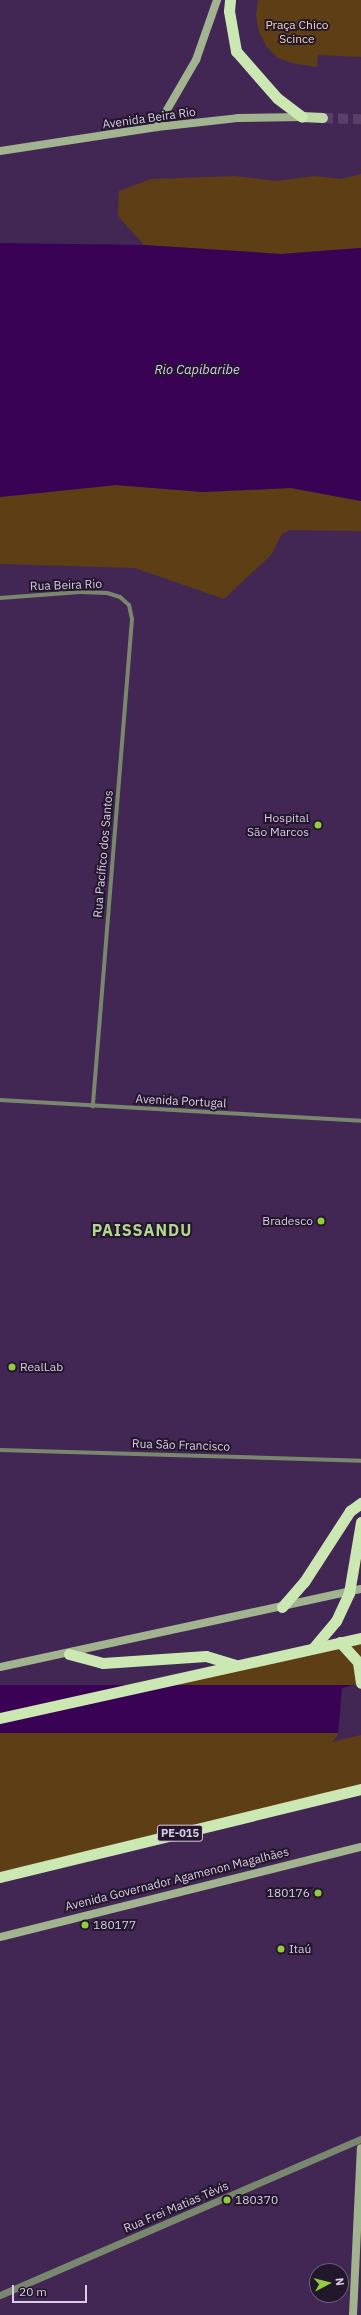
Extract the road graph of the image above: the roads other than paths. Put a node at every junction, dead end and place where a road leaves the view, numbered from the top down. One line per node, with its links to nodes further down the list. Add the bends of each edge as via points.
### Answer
1 (217, 0): 5 (main road, via 196,60)
2 (230, 0): 3 (highway, via 229,11 236,51 277,98)
3 (302, 117): 4 (main road); 5 (main road, Avenida Beira Rio, via 238,118)
4 (323, 118)
5 (157, 127): 6 (main road, Avenida Beira Rio)
6 (0, 151)
7 (0, 598): 8 (street, Rua Beira Rio, via 80,592 107,593 120,597)
8 (129, 604): 10 (street, Rua Pacífico dos Santos, via 132,619)
9 (0, 1100): 10 (street, Avenida Portugal)
10 (93, 1106): 11 (street, Avenida Portugal)
11 (361, 1122)
12 (0, 1450): 13 (street, Rua São Francisco)
13 (361, 1461)
14 (361, 1503): 18 (highway, via 350,1511 304,1582)
15 (361, 1522): 17 (highway)
16 (361, 1589): 17 (main road)
17 (349, 1593): 18 (main road); 21 (highway, via 336,1621)
18 (282, 1607): 22 (main road)
19 (361, 1638): 20 (highway)
20 (340, 1642): 21 (highway); 25 (highway, via 358,1662)
21 (314, 1647): 23 (highway)
22 (68, 1654): 23 (highway, via 103,1662 206,1656); 24 (main road)
23 (237, 1665): 26 (highway)
24 (0, 1667)
25 (361, 1682)
26 (0, 1718)
27 (361, 1790): 29 (highway, PE-015)
28 (361, 1847): 30 (main road, Avenida Governador Agamenon Magalhães)
29 (0, 1877)
30 (0, 1937)
31 (361, 2139): 33 (street, Rua Frei Matias Tévis)
32 (361, 2148): 34 (main road)
33 (0, 2295)
34 (353, 2315)

